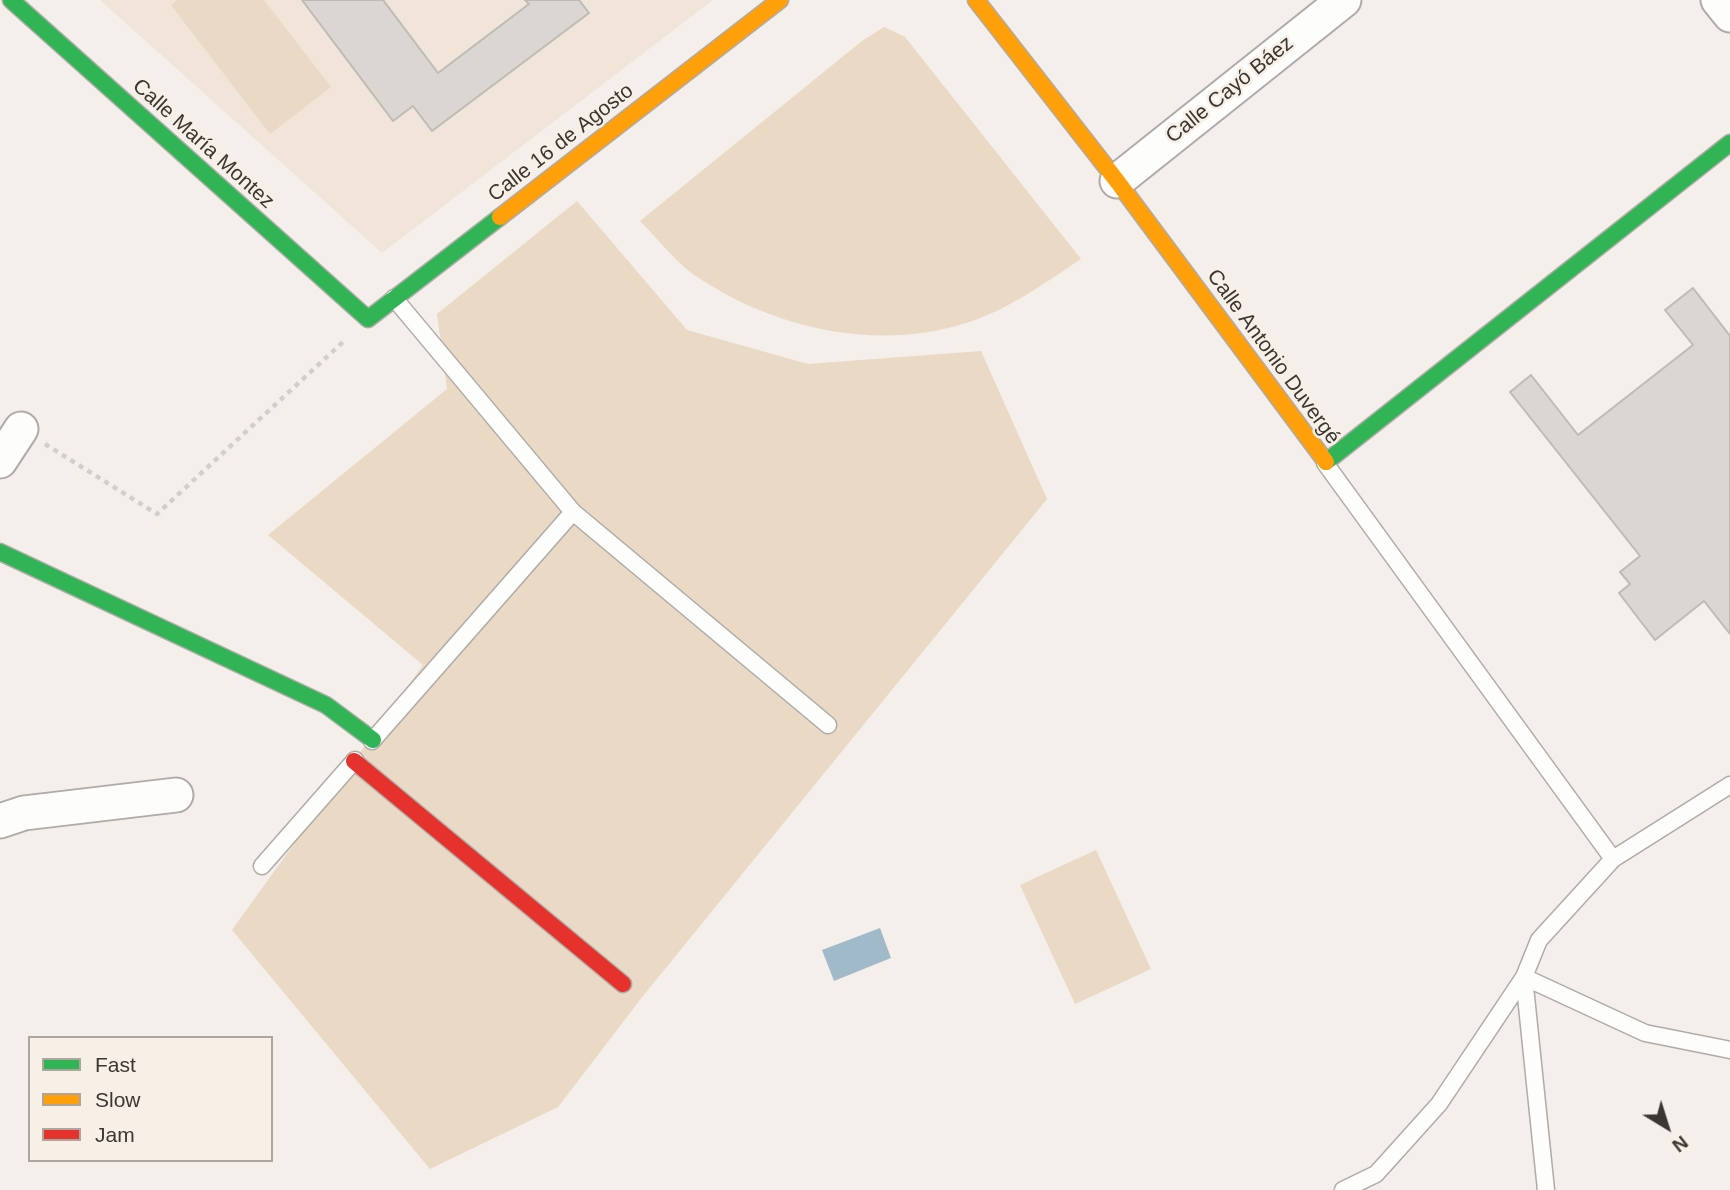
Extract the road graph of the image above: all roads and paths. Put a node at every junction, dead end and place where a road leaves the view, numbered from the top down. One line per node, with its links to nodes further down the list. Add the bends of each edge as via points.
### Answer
1 (10, 0): 10 (street, Calle María Montez)
2 (780, 0): 9 (street, Calle 16 de Agosto)
3 (976, 0): 8 (street, Calle Antonio Duvergé)
4 (1344, 0): 8 (street, Calle Cayó Báez)
5 (1718, 0): 6 (street)
6 (1730, 15)
7 (1730, 143): 13 (street, Calle Antonio Duvergé)
8 (1116, 181): 13 (street, Calle Antonio Duvergé)
9 (394, 298): 10 (street, Calle 16 de Agosto); 14 (lane)
10 (368, 319): 11 (path, via 157,514)
11 (21, 429): 12 (street)
12 (0, 461)
13 (1325, 463): 22 (lane)
14 (573, 512): 16 (lane); 17 (lane)
15 (0, 552): 17 (street, via 326,705)
16 (828, 725)
17 (373, 740): 18 (lane)
18 (354, 761): 23 (lane); 25 (street)
19 (1730, 785): 22 (lane)
20 (176, 795): 21 (street, via 24,813)
21 (0, 821)
22 (1613, 859): 24 (lane, via 1539,940)
23 (262, 866)
24 (1524, 977): 26 (lane, via 1645,1033); 27 (lane, via 1439,1104 1376,1174); 28 (lane)
25 (623, 984)
26 (1730, 1050)
27 (1343, 1190)
28 (1546, 1190)

